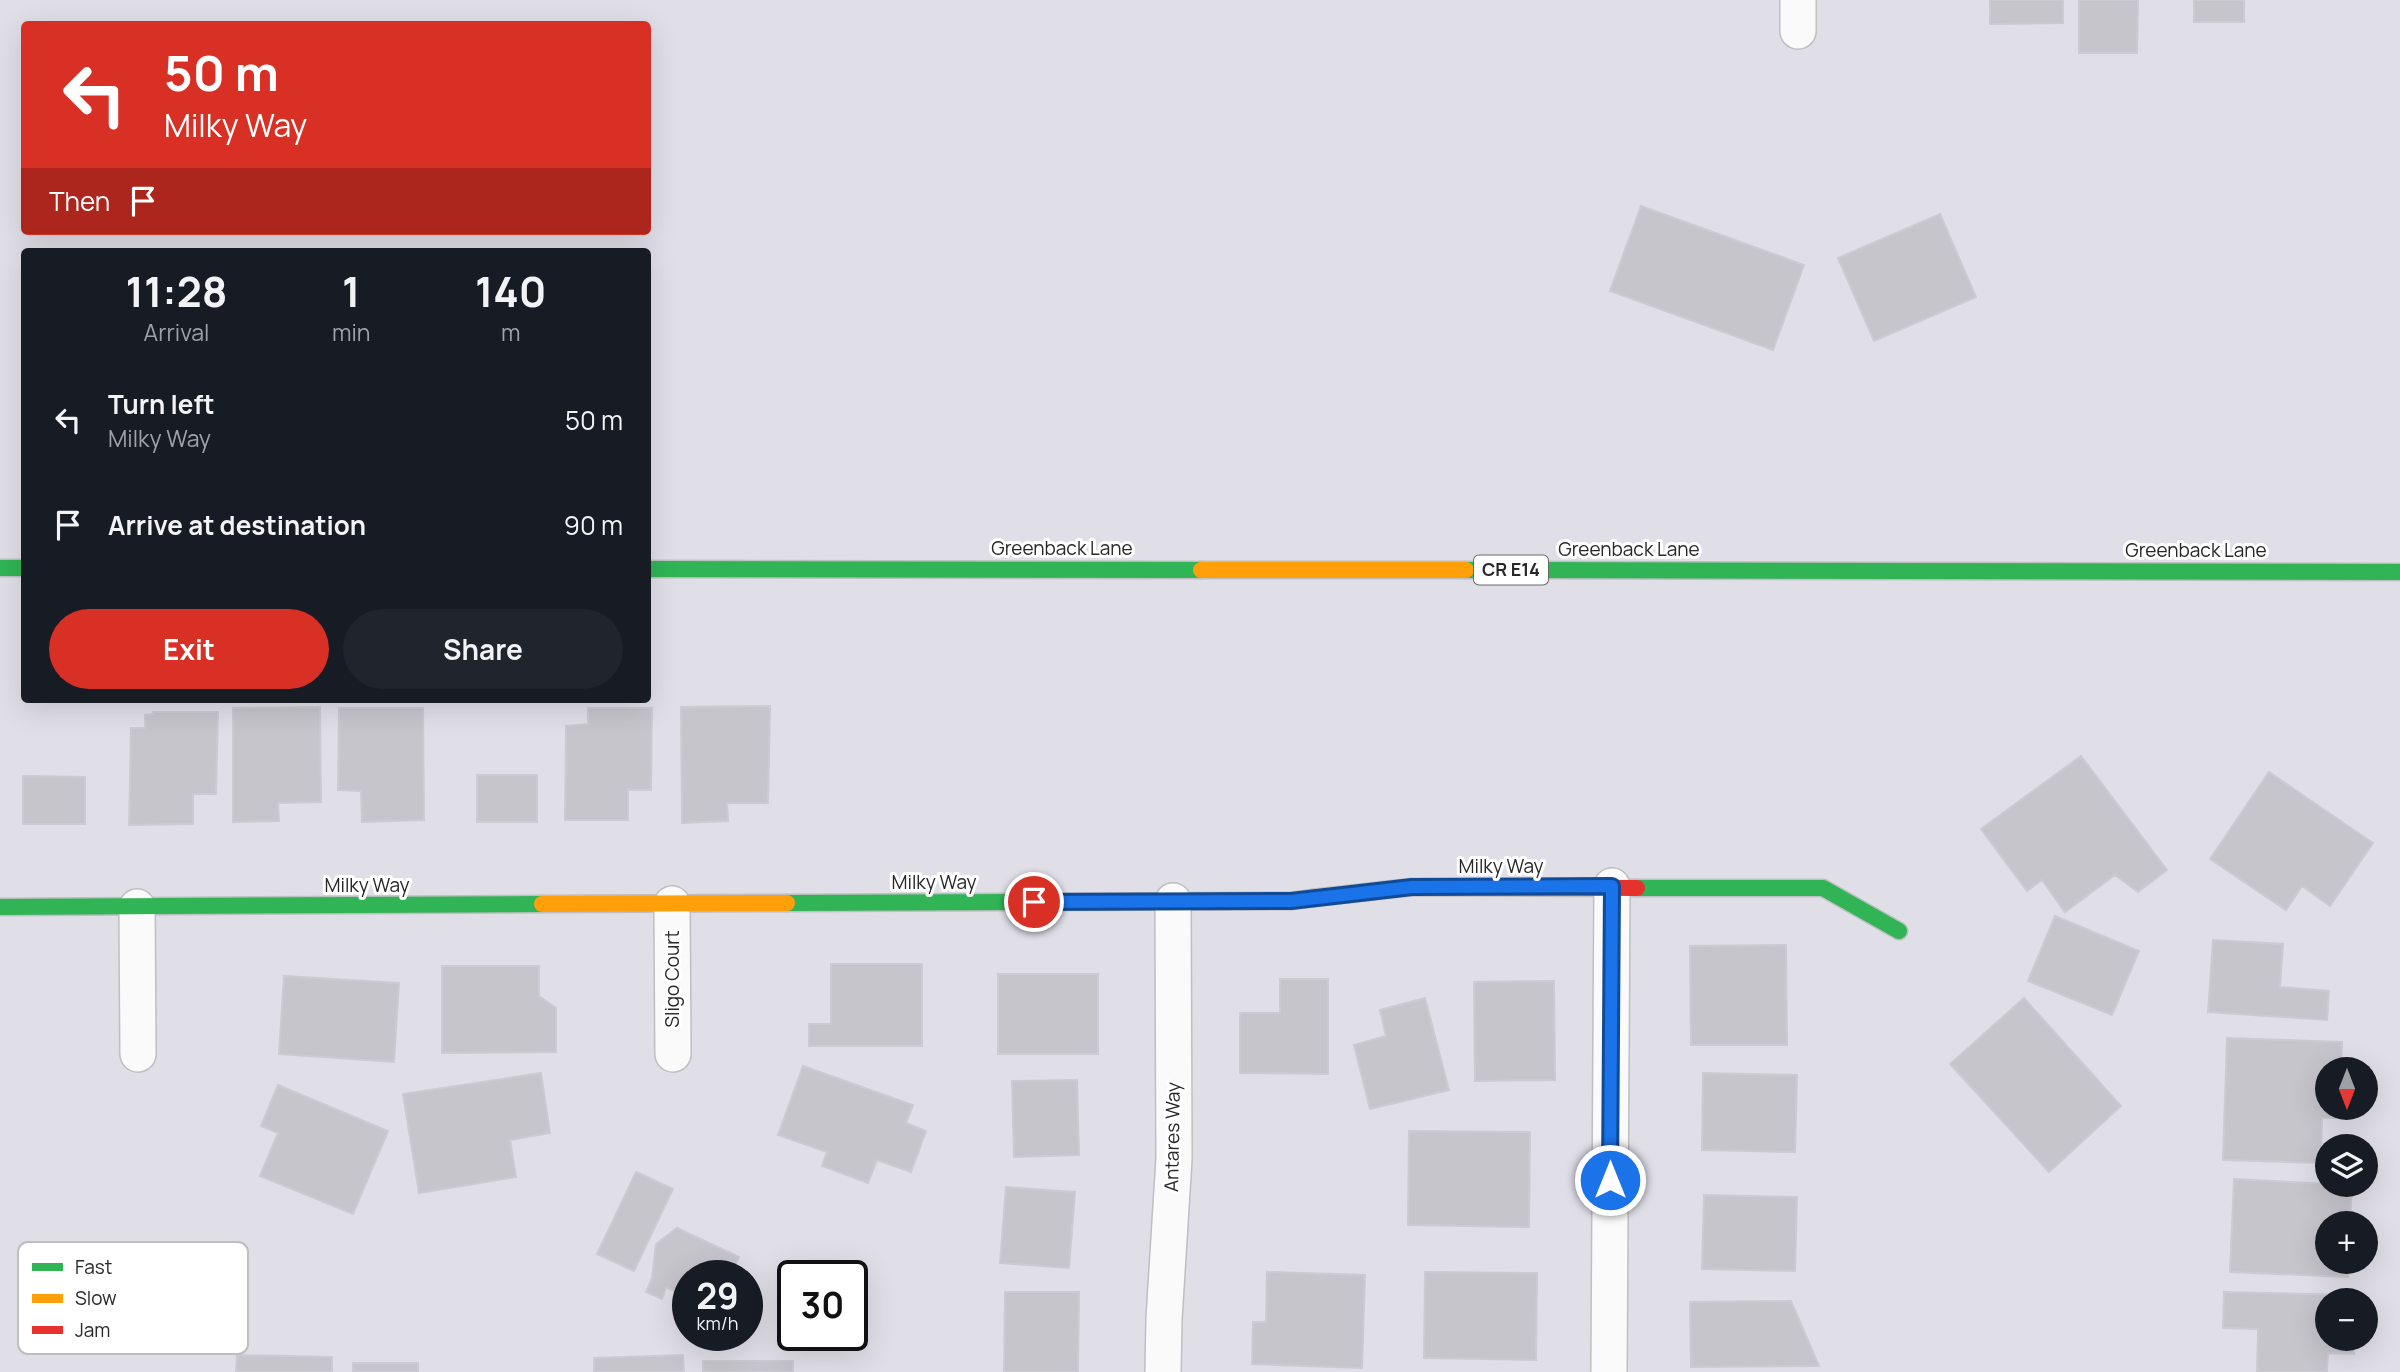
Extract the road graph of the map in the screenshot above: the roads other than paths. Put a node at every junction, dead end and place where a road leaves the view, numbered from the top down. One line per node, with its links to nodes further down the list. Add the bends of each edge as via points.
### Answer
1 (0, 568): 2 (street)
2 (21, 568)
3 (651, 569): 4 (street, Greenback Lane / CR E14)
4 (2400, 572)
5 (1612, 886): 6 (street, Milky Way, via 1412,887 1291,901); 10 (street, Milky Way, via 1823,888); 14 (street)
6 (1173, 901): 7 (street, Milky Way); 13 (street, Antares Way, via 1174,1158)
7 (672, 904): 9 (street, Milky Way); 12 (street, Sligo Court)
8 (0, 907): 9 (street, Milky Way)
9 (137, 907): 11 (street)
10 (1899, 931)
11 (138, 1054)
12 (673, 1054)
13 (1163, 1372)
14 (1609, 1372)

